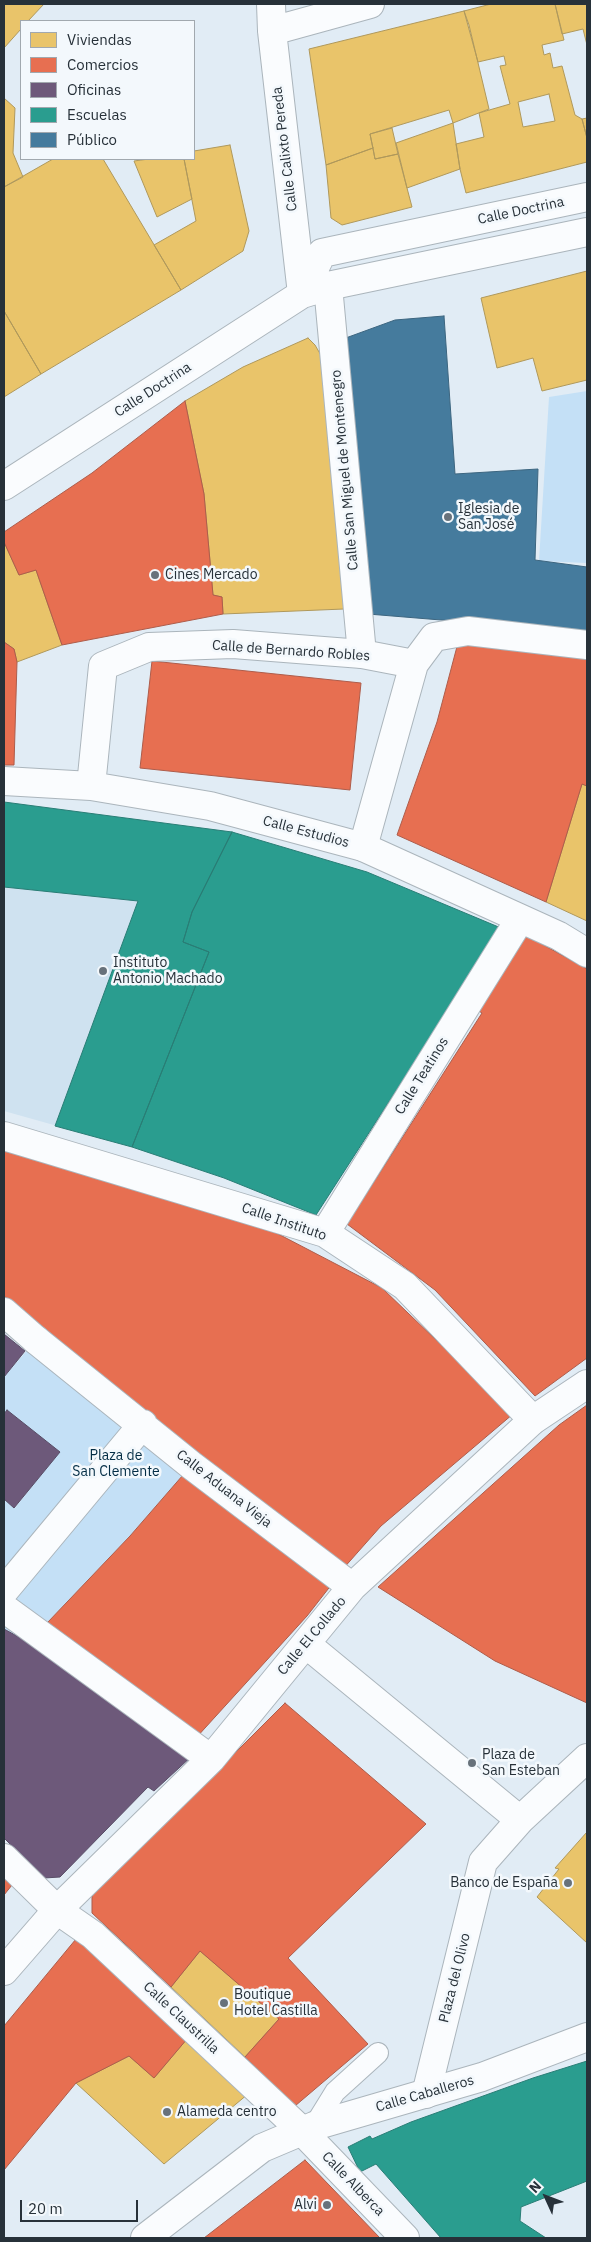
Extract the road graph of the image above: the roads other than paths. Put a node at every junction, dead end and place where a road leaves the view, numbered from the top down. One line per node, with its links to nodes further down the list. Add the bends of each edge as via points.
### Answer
1 (271, 4): 3 (street, Calle Calixto Pereda)
2 (370, 4): 3 (street)
3 (272, 30): 7 (street, Calle Calixto Pereda)
4 (587, 197): 7 (street, Calle Doctrina, via 322,253)
5 (587, 232): 6 (street, Calle Doctrina)
6 (328, 286): 7 (street, Calle Doctrina); 10 (street, Calle San Miguel de Montenegro)
7 (302, 294): 8 (street, Calle Doctrina)
8 (4, 486)
9 (587, 645): 11 (street, via 468,631 434,637)
10 (362, 654): 11 (street, Calle de Bernardo Robles); 13 (street, Calle de Bernardo Robles, via 232,644 149,647 103,666)
11 (414, 664): 14 (street)
12 (4, 780): 13 (street, Calle Estudios)
13 (91, 786): 14 (street, Calle Estudios, via 210,806)
14 (363, 847): 15 (street, Calle Estudios)
15 (520, 919): 16 (street, Calle Estudios); 18 (street, Calle Teatinos)
16 (587, 953)
17 (4, 1136): 18 (street, Calle Instituto)
18 (325, 1233): 21 (street, Calle Instituto, via 405,1286)
19 (4, 1312): 22 (street, Calle Aduana Vieja)
20 (587, 1384): 21 (street, Calle El Collado)
21 (533, 1420): 23 (street, Calle El Collado)
22 (143, 1424): 23 (street, Calle Aduana Vieja, via 191,1465); 24 (street)
23 (352, 1587): 26 (street, Calle El Collado)
24 (4, 1591)
25 (4, 1608): 28 (street)
26 (306, 1644): 28 (street, Calle El Collado); 29 (street)
27 (587, 1758): 29 (street)
28 (211, 1759): 31 (street, Calle El Collado)
29 (520, 1820): 35 (street, Plaza del Olivo, via 483,1862)
30 (4, 1858): 31 (street, Calle Claustrilla)
31 (57, 1910): 32 (street, Calle El Collado); 36 (street, Calle Claustrilla, via 93,1934)
32 (4, 1971)
33 (587, 2037): 35 (street, Calle Caballeros, via 482,2077)
34 (378, 2053): 36 (lane, via 335,2092)
35 (426, 2094): 36 (street, Calle Caballeros)
36 (308, 2128): 37 (street, Calle Caballeros, via 262,2148); 38 (street, Calle Alberca)
37 (144, 2238)
38 (405, 2238)

